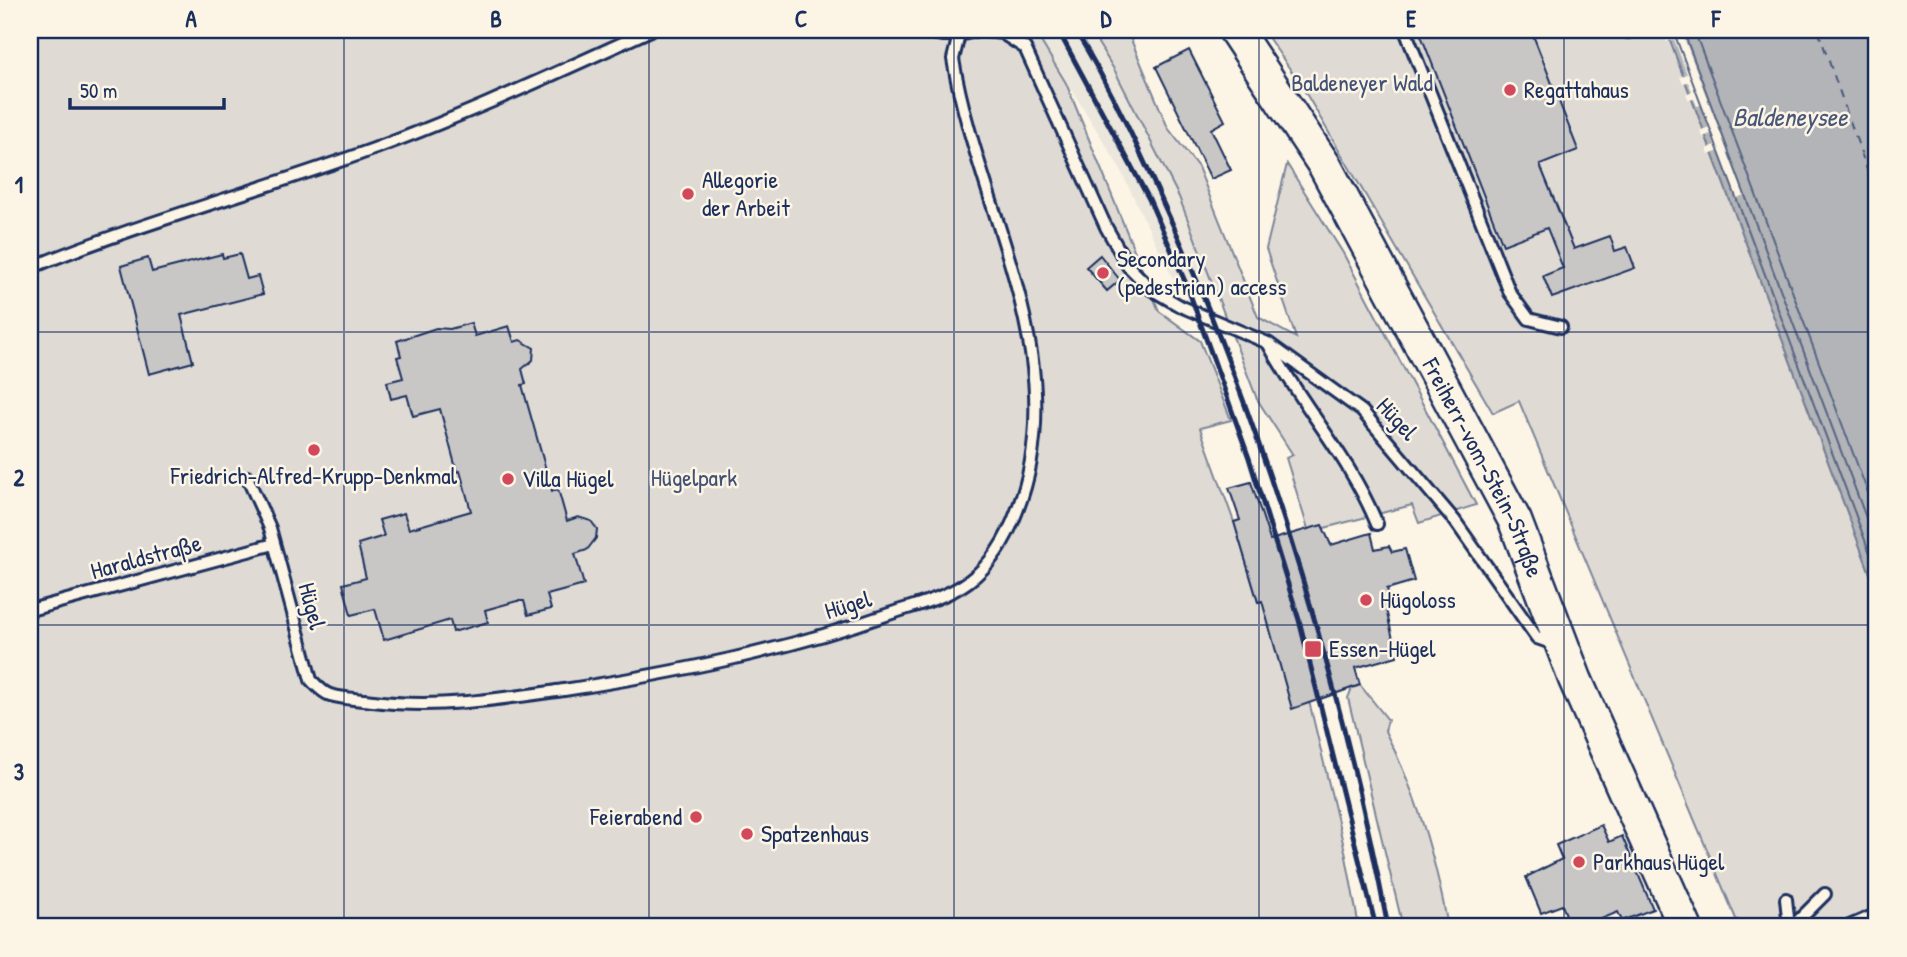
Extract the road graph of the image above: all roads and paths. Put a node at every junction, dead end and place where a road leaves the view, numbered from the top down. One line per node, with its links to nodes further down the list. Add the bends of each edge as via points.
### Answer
1 (651, 30): 6 (lane, via 418,133 135,227)
2 (919, 30): 5 (lane, Hügel)
3 (1236, 30): 13 (main road, Freiherr-vom-Stein-Straße, via 1325,166 1504,499)
4 (1405, 30): 7 (lane, via 1510,293 1529,319)
5 (959, 35): 8 (lane, Hügel, via 979,30 1002,33 1025,48 1106,227 1128,266 1151,289); 11 (lane, Hügel, via 955,71 1027,331 1037,396 1034,455 1017,511 992,558 967,582 862,624 720,661 496,699 405,704 327,695 311,680)
6 (30, 268)
7 (1561, 327)
8 (1268, 343): 10 (lane, via 1286,377 1362,486); 13 (lane, Hügel, via 1362,411 1455,521 1537,638)
9 (247, 477): 11 (lane, Hügel)
10 (1377, 524)
11 (274, 544): 12 (lane, Haraldstraße)
12 (30, 610)
13 (1563, 646): 17 (main road, Freiherr-vom-Stein-Straße)
14 (1825, 894): 18 (lane)
15 (1786, 899): 18 (lane)
16 (1877, 914): 19 (lane)
17 (1685, 927)
18 (1790, 927)
19 (1847, 927)

